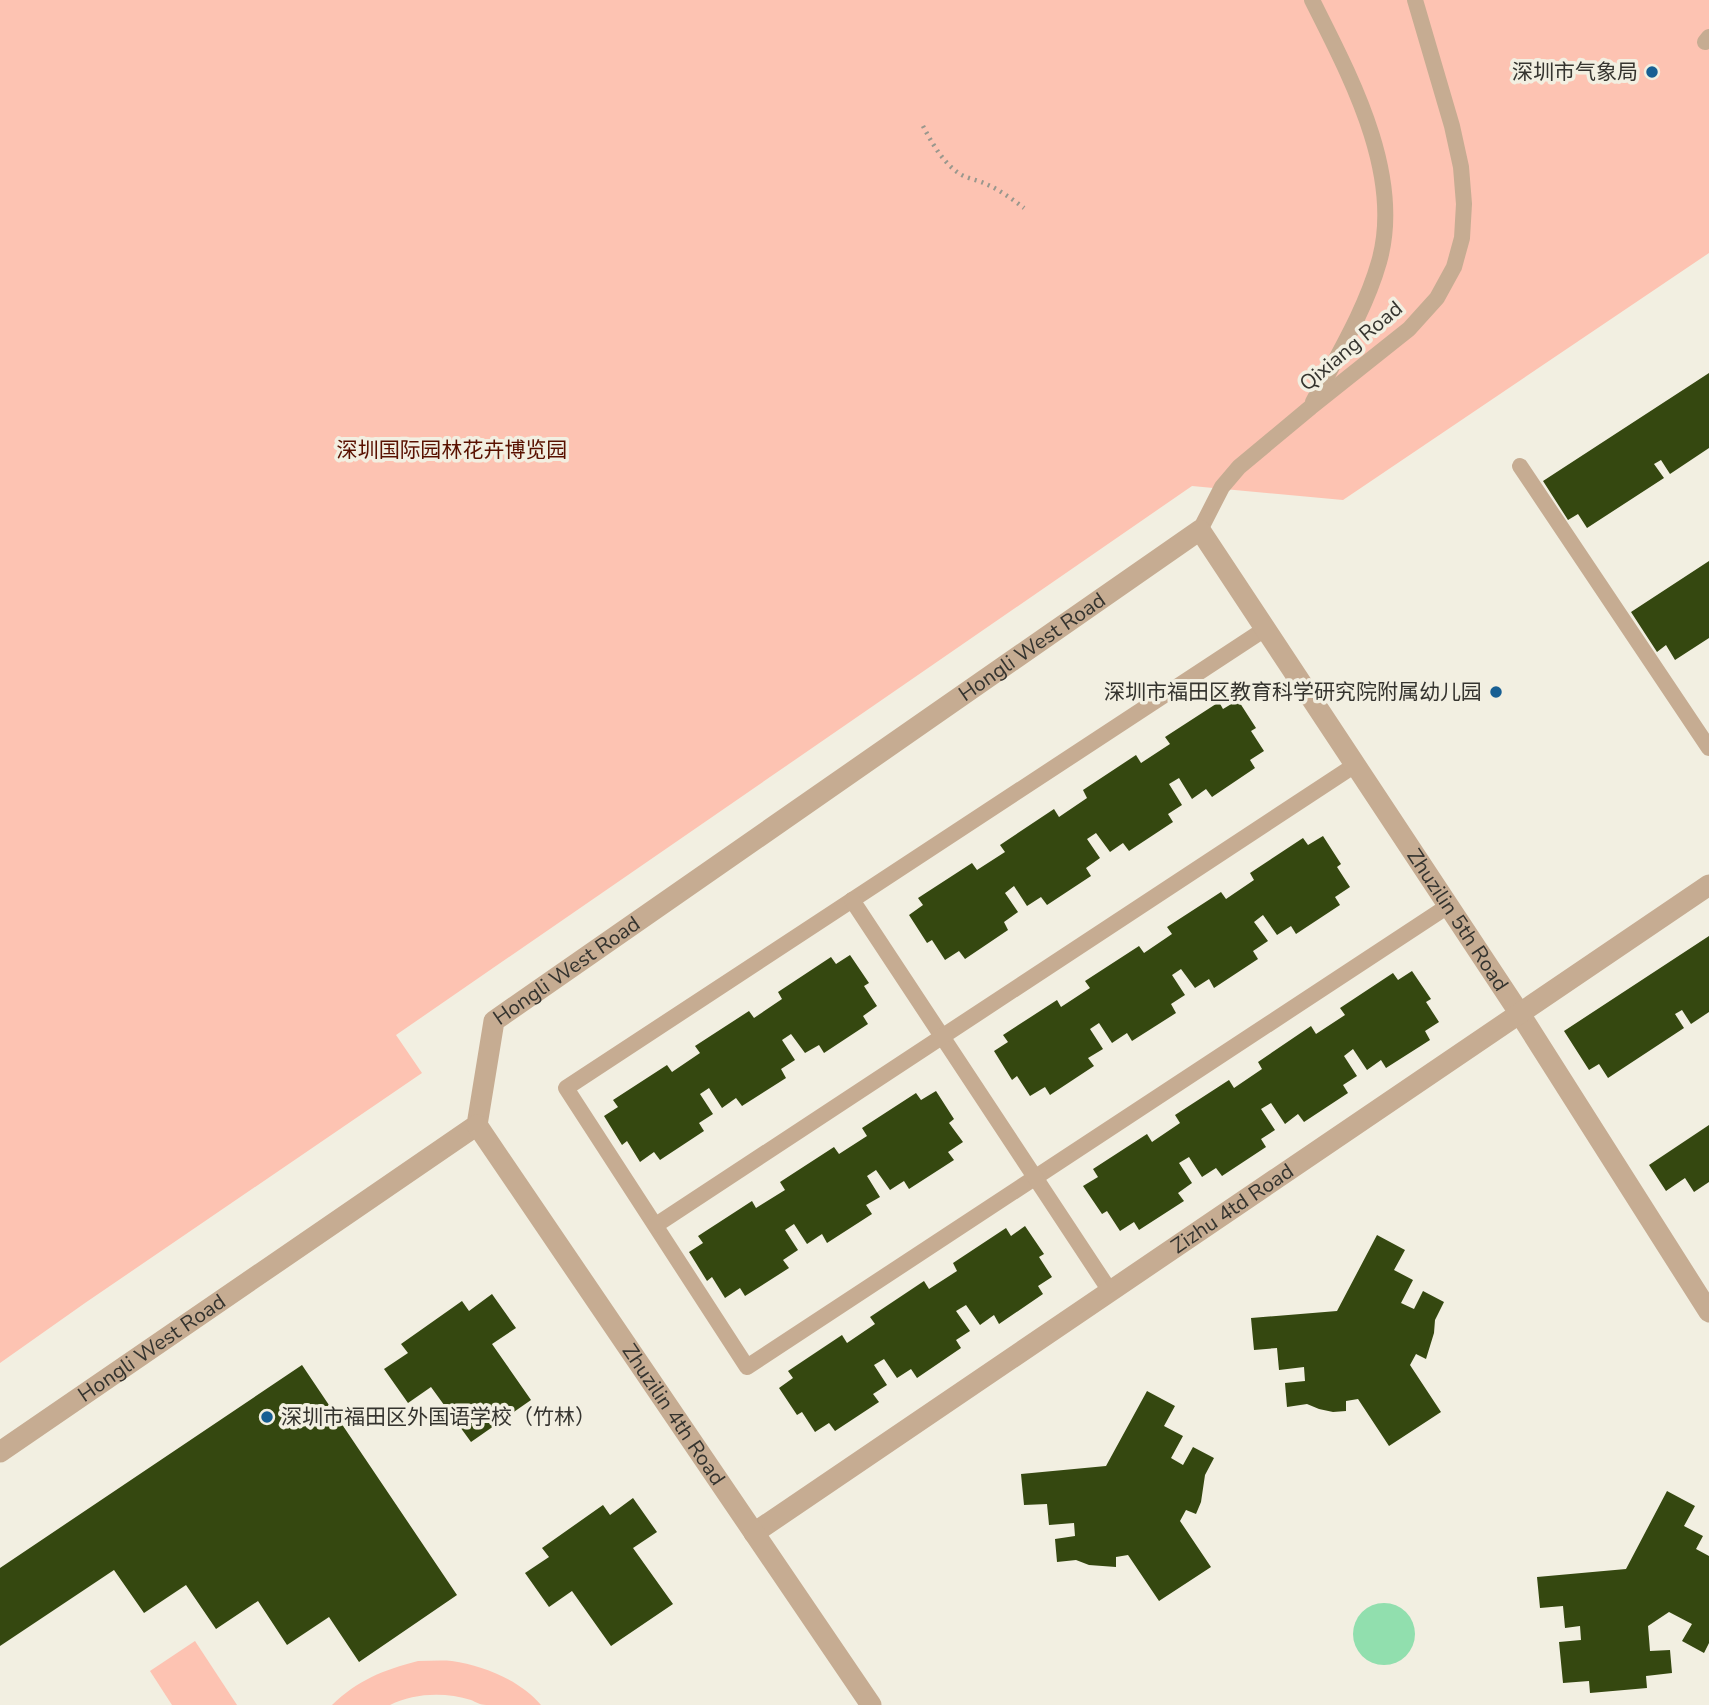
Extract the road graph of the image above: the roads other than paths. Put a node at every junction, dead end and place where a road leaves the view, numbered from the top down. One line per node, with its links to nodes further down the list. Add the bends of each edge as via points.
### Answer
1 (1312, 0): 3 (lane, via 1357,94 1374,144 1384,187 1386,228 1363,307)
2 (1415, 0): 3 (lane, Qixiang Road, via 1461,167 1462,238 1454,267 1437,298 1409,329)
3 (1311, 407): 5 (lane, Qixiang Road, via 1239,467 1222,487)
4 (1520, 466): 7 (lane)
5 (1200, 530): 6 (street, Zhuzilin 5th Road); 14 (street, Hongli West Road, via 494,1021)
6 (1265, 629): 8 (street, Zhuzilin 5th Road); 10 (lane)
7 (1709, 748)
8 (1355, 765): 11 (street, Zhuzilin 5th Road); 13 (lane)
9 (1709, 885): 12 (street, Zizhu 4td Road)
10 (852, 900): 13 (lane); 16 (lane, via 566,1088)
11 (1448, 906): 12 (street, Zhuzilin 5th Road); 15 (lane)
12 (1520, 1014): 17 (street, Zizhu 4td Road); 18 (street, Zhuzilin 5th Road)
13 (942, 1036): 15 (lane); 16 (lane)
14 (477, 1125): 19 (street, Hongli West Road); 20 (street, Zhuzilin 4th Road)
15 (1035, 1178): 16 (lane, via 747,1367); 17 (lane)
16 (656, 1225)
17 (1110, 1292): 20 (street, Zizhu 4td Road)
18 (1709, 1312)
19 (0, 1452)
20 (754, 1533): 21 (street, Zhuzilin 4th Road)
21 (871, 1705)

